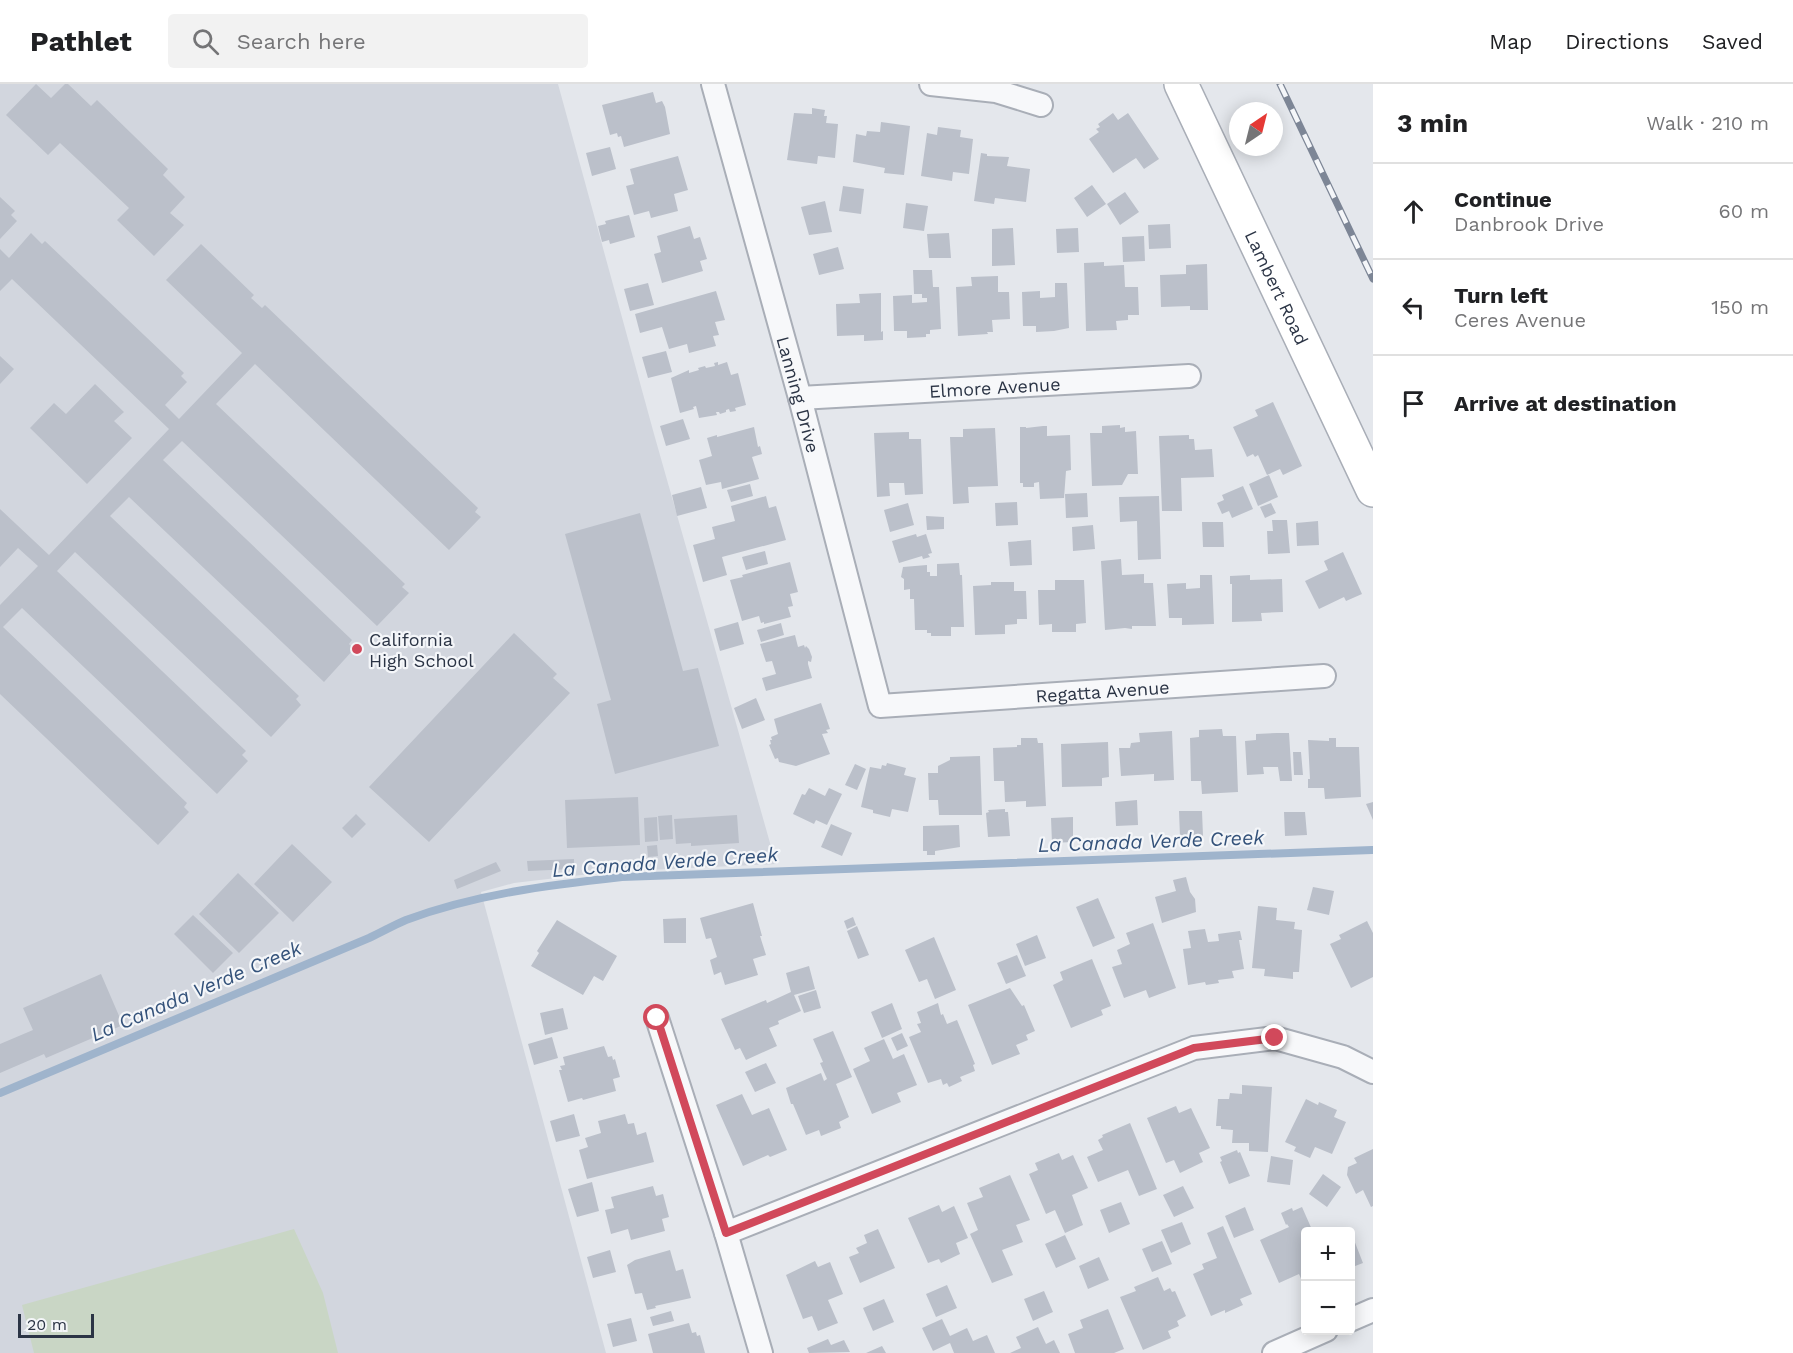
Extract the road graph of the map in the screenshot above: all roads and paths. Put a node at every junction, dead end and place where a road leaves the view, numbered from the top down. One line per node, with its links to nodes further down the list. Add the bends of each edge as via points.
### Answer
1 (713, 84): 6 (street, Lanning Drive)
2 (931, 84): 4 (street, via 996,91)
3 (1181, 84): 7 (main road, Lambert Road)
4 (1041, 105)
5 (1189, 376): 6 (street, Elmore Avenue)
6 (800, 398): 9 (street, Lanning Drive)
7 (1373, 490)
8 (1324, 676): 9 (street, Regatta Avenue)
9 (880, 706)
10 (657, 1018): 12 (street)
11 (1373, 1072): 12 (street, via 1343,1057 1275,1038 1194,1048)
12 (726, 1233): 16 (street)
13 (1373, 1310): 14 (street)
14 (1355, 1318)
15 (1315, 1335): 17 (street)
16 (761, 1353)
17 (1274, 1353)

